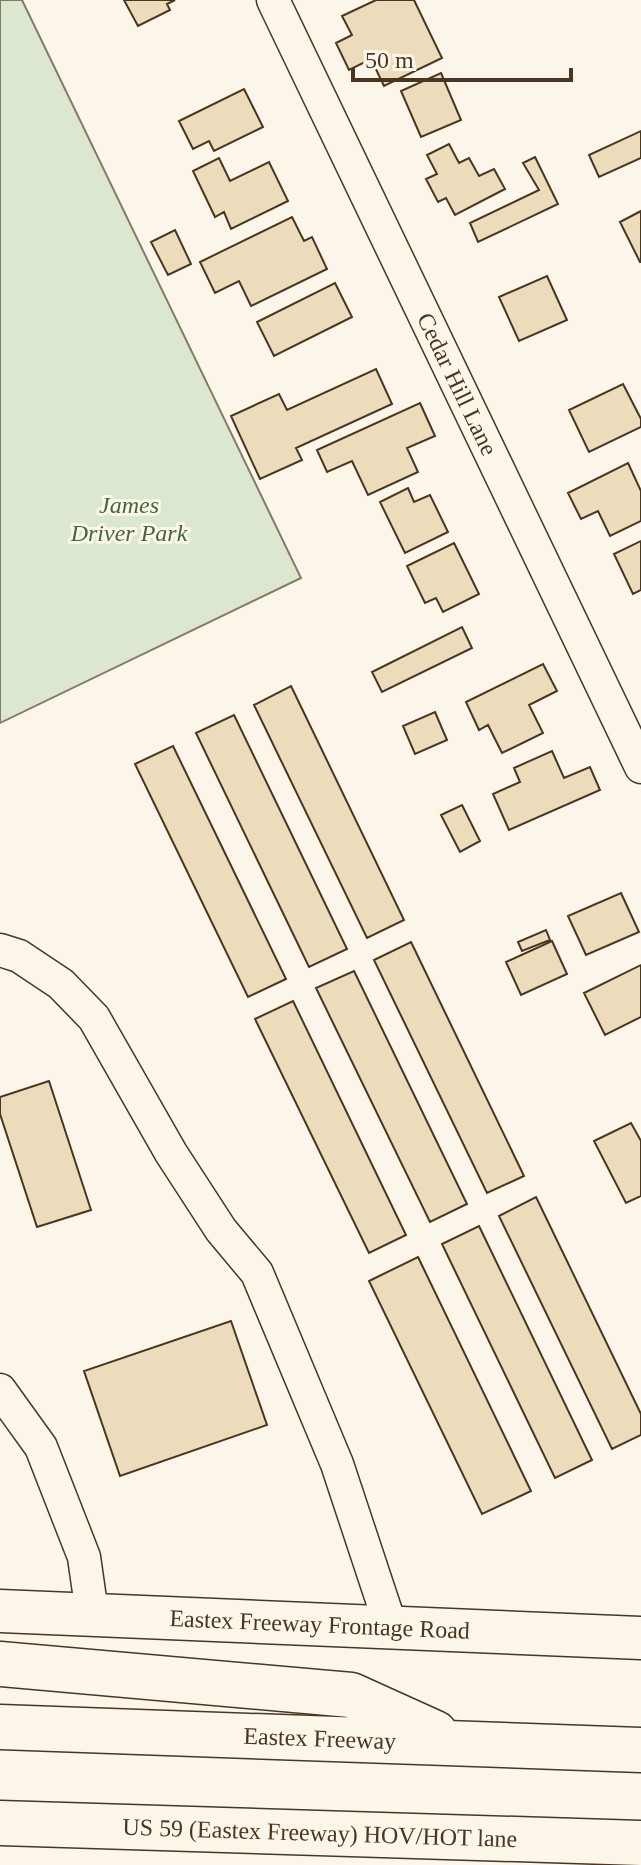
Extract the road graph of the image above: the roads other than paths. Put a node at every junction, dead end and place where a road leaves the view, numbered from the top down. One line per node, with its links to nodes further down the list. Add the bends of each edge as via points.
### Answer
1 (273, 0): 2 (street, Cedar Hill Lane)
2 (639, 758)
3 (0, 950): 7 (street, via 19,956 61,984 94,1018 171,1153 221,1230 257,1273 337,1464)
4 (0, 1390): 6 (street, via 41,1447 84,1557)
5 (0, 1611): 6 (main road, Eastex Freeway Frontage Road)
6 (92, 1613): 7 (main road, Eastex Freeway Frontage Road)
7 (391, 1627): 8 (main road, Eastex Freeway Frontage Road)
8 (641, 1638)
9 (0, 1664): 11 (highway, via 351,1695)
10 (0, 1727): 11 (highway, Eastex Freeway)
11 (455, 1742): 12 (highway, Eastex Freeway)
12 (641, 1750)
13 (0, 1823): 14 (highway, US 59 (Eastex Freeway) HOV/HOT lane)
14 (641, 1843)

